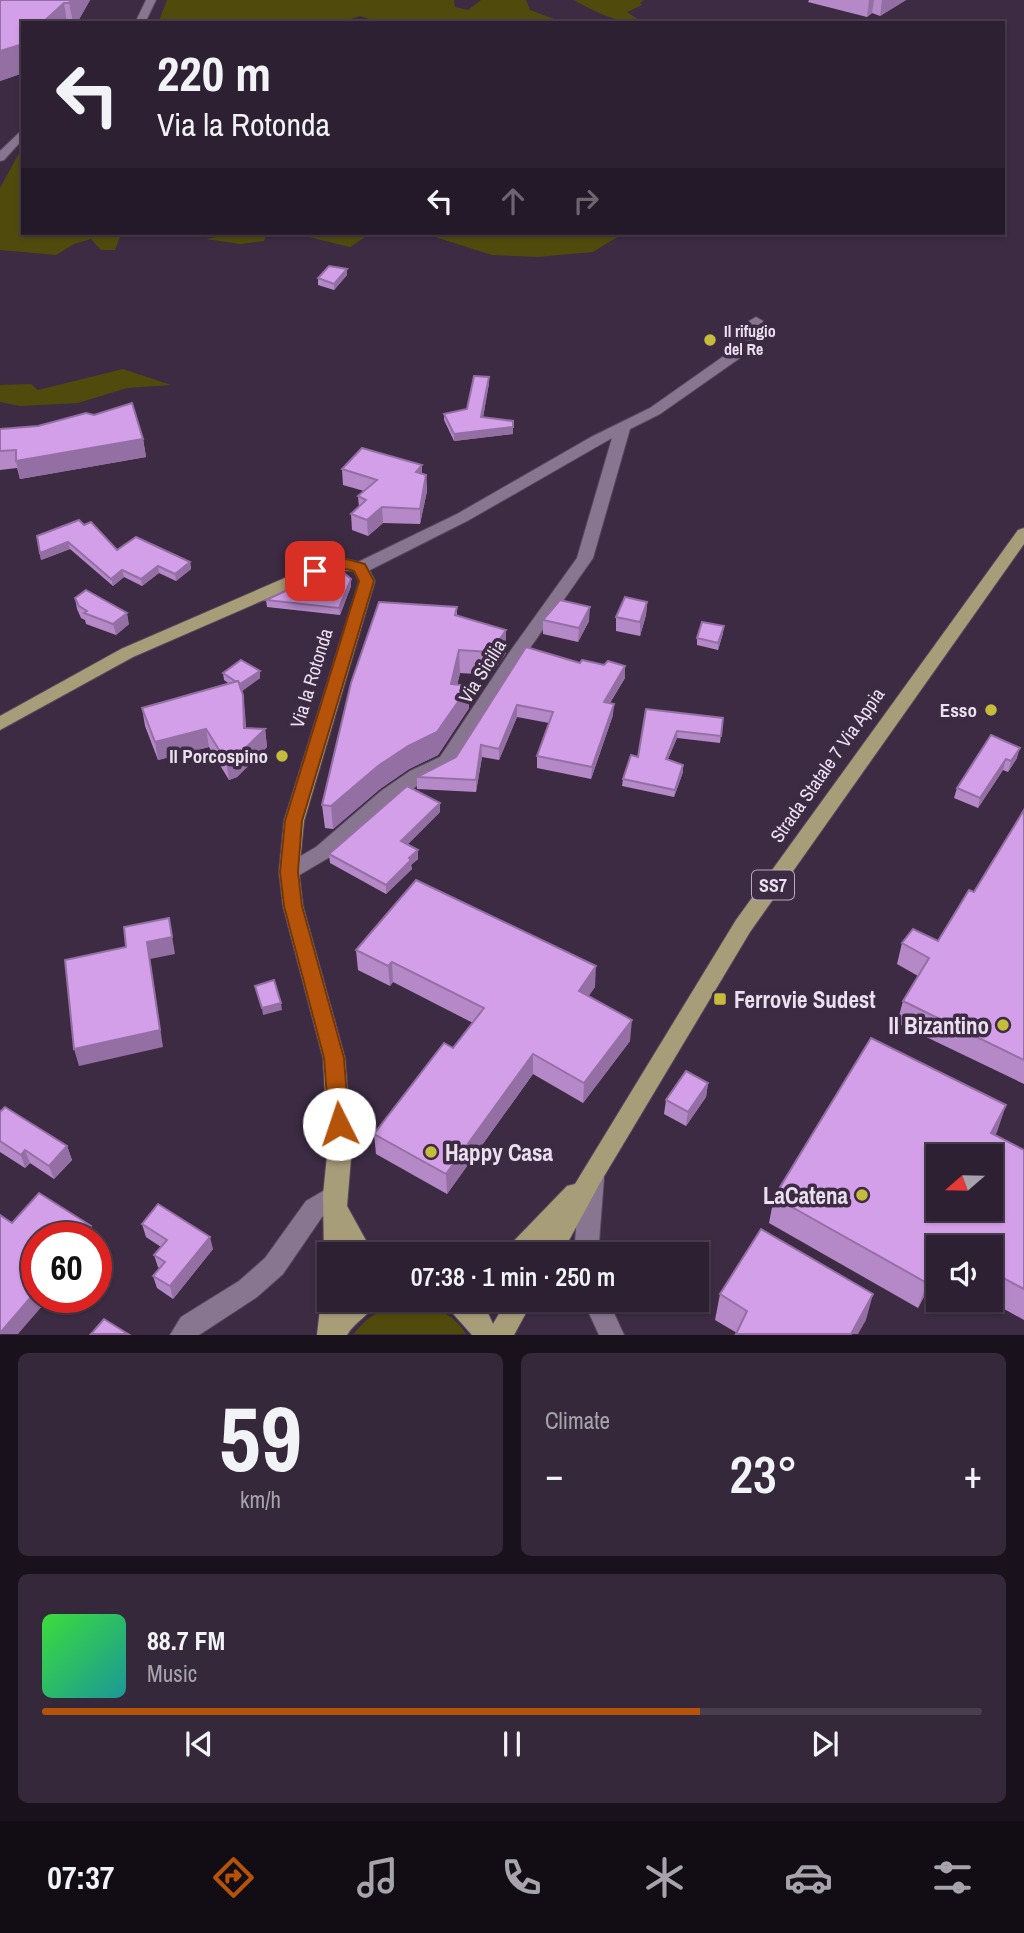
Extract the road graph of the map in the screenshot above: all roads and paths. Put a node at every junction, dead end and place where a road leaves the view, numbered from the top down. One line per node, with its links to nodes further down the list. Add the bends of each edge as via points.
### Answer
1 (150, 0): 2 (street)
2 (141, 21)
3 (21, 134): 4 (street)
4 (0, 158)
5 (755, 320): 6 (street, via 755,341 655,411)
6 (624, 426): 8 (street, via 463,517); 10 (street, Via Sicilia, via 585,558 447,762 388,796 323,852)
7 (1024, 533): 11 (main road, Strada Statale 7 Via Appia / SS7, via 743,926)
8 (360, 568): 9 (main road, via 330,565 300,578 127,653); 10 (main road, Via la Rotonda, via 367,581 294,821)
9 (0, 724)
10 (289, 872): 12 (main road, Via la Rotonda, via 293,906 334,1058 340,1146)
11 (592, 1176): 15 (main road, Strada Statale 7 Via Appia / SS7); 16 (main road, Strada Statale 7 Via Appia / SS7); 17 (street)
12 (335, 1195): 13 (main road, Via la Rotonda); 14 (main road, Via la Rotonda, via 344,1228); 23 (street, via 314,1209 274,1266)
13 (336, 1242)
14 (353, 1242)
15 (529, 1242)
16 (555, 1242)
17 (587, 1242)
18 (332, 1312): 24 (main road)
19 (350, 1312): 24 (main road)
20 (470, 1312): 25 (main road)
21 (514, 1312): 26 (main road)
22 (601, 1312): 27 (street)
23 (182, 1335)
24 (331, 1335)
25 (485, 1335)
26 (500, 1335)
27 (612, 1335)

